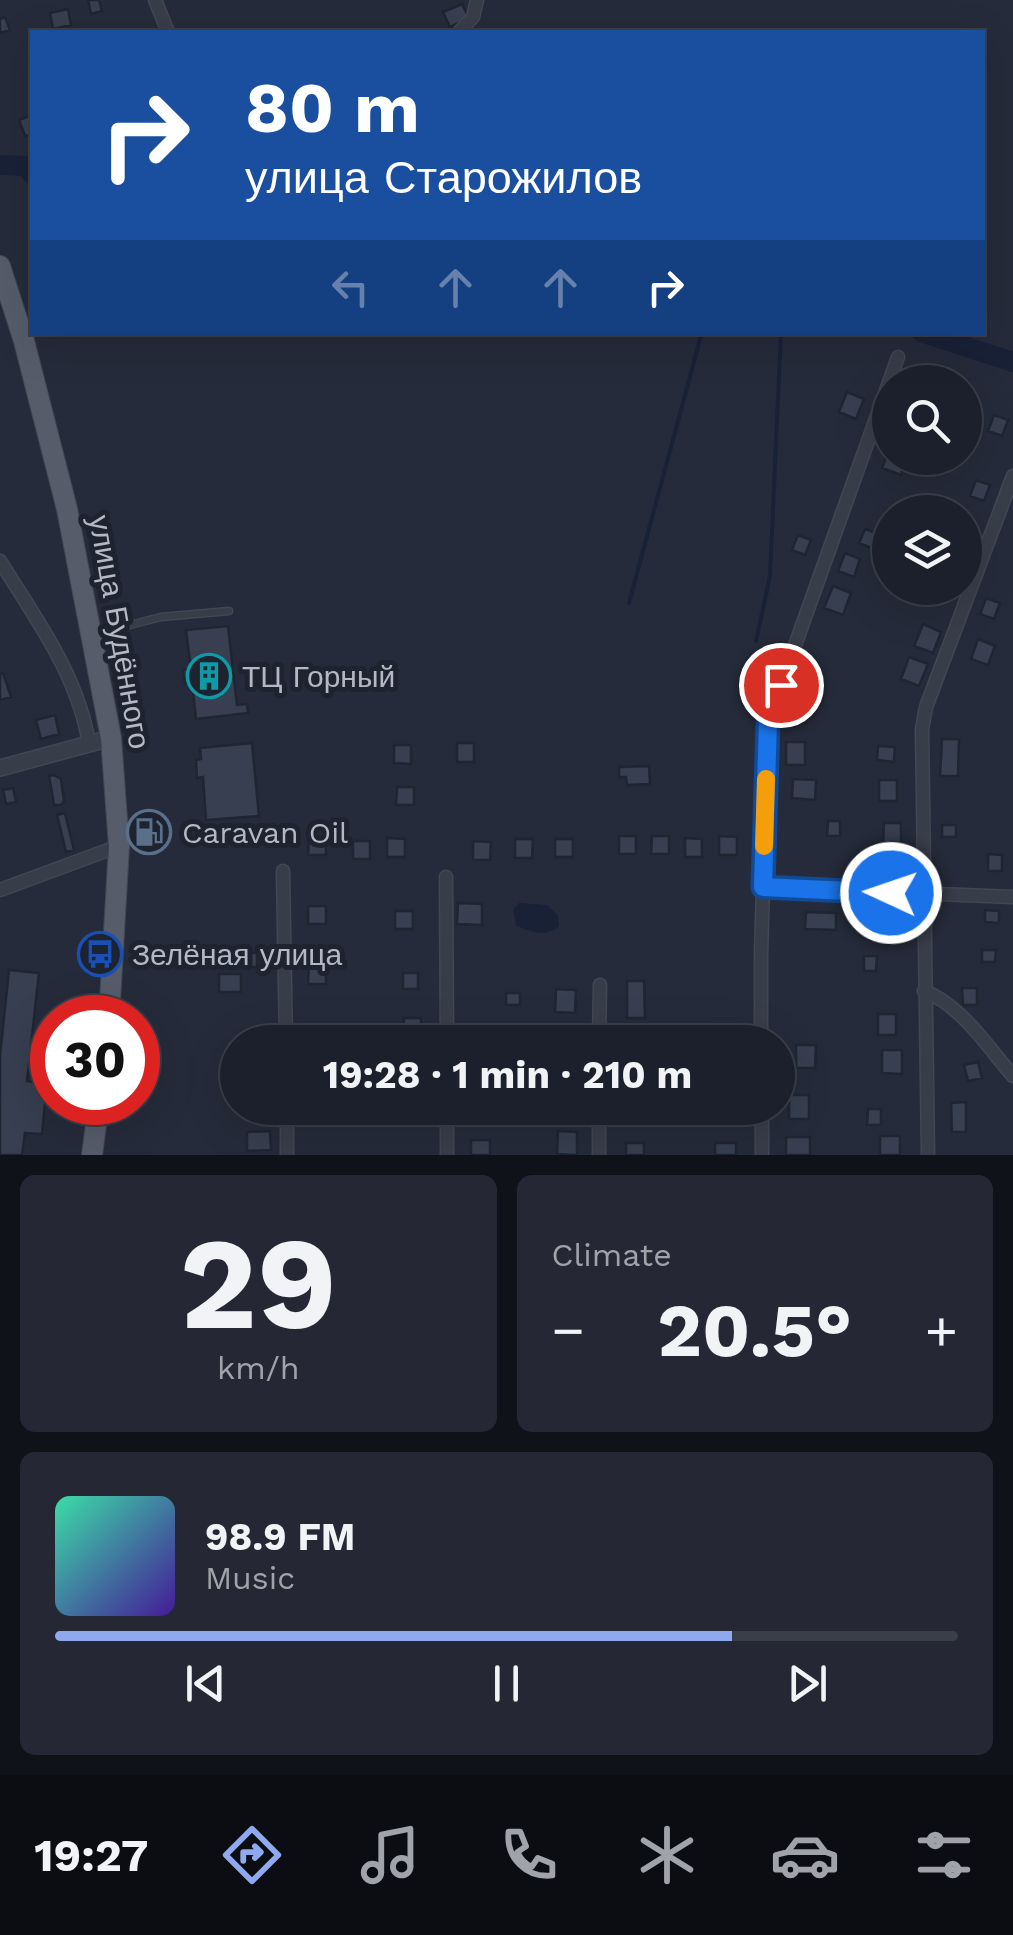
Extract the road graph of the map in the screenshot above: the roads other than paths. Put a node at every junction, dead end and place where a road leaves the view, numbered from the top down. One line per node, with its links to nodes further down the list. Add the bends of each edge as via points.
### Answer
1 (155, 0): 3 (street)
2 (477, 0): 4 (street)
3 (167, 30)
4 (461, 30)
5 (0, 266): 10 (main road, улица Будённого, via 42,408)
6 (898, 356): 17 (street, via 768,721)
7 (1013, 476): 19 (street, via 926,706)
8 (0, 561): 12 (street, via 64,664)
9 (228, 611): 10 (lane, via 160,617)
10 (94, 634): 11 (main road, улица Будённого)
11 (111, 738): 12 (street); 14 (main road, улица Будённого)
12 (89, 744): 13 (street)
13 (0, 768)
14 (119, 846): 18 (street); 23 (main road, улица Будённого)
15 (283, 870): 24 (street)
16 (446, 878): 25 (street)
17 (763, 887): 19 (street); 27 (street)
18 (0, 890)
19 (923, 895): 20 (street); 22 (street)
20 (1013, 897)
21 (600, 985): 26 (street)
22 (924, 991): 28 (street, via 961,1016); 39 (street)
23 (110, 995)
24 (286, 1025)
25 (446, 1025)
26 (599, 1025)
27 (761, 1025)
28 (1013, 1076)
29 (97, 1125): 34 (main road)
30 (287, 1125): 35 (street)
31 (447, 1125): 36 (street)
32 (599, 1125): 37 (street)
33 (762, 1125): 38 (street)
34 (92, 1155)
35 (288, 1155)
36 (447, 1155)
37 (598, 1155)
38 (762, 1155)
39 (928, 1155)

